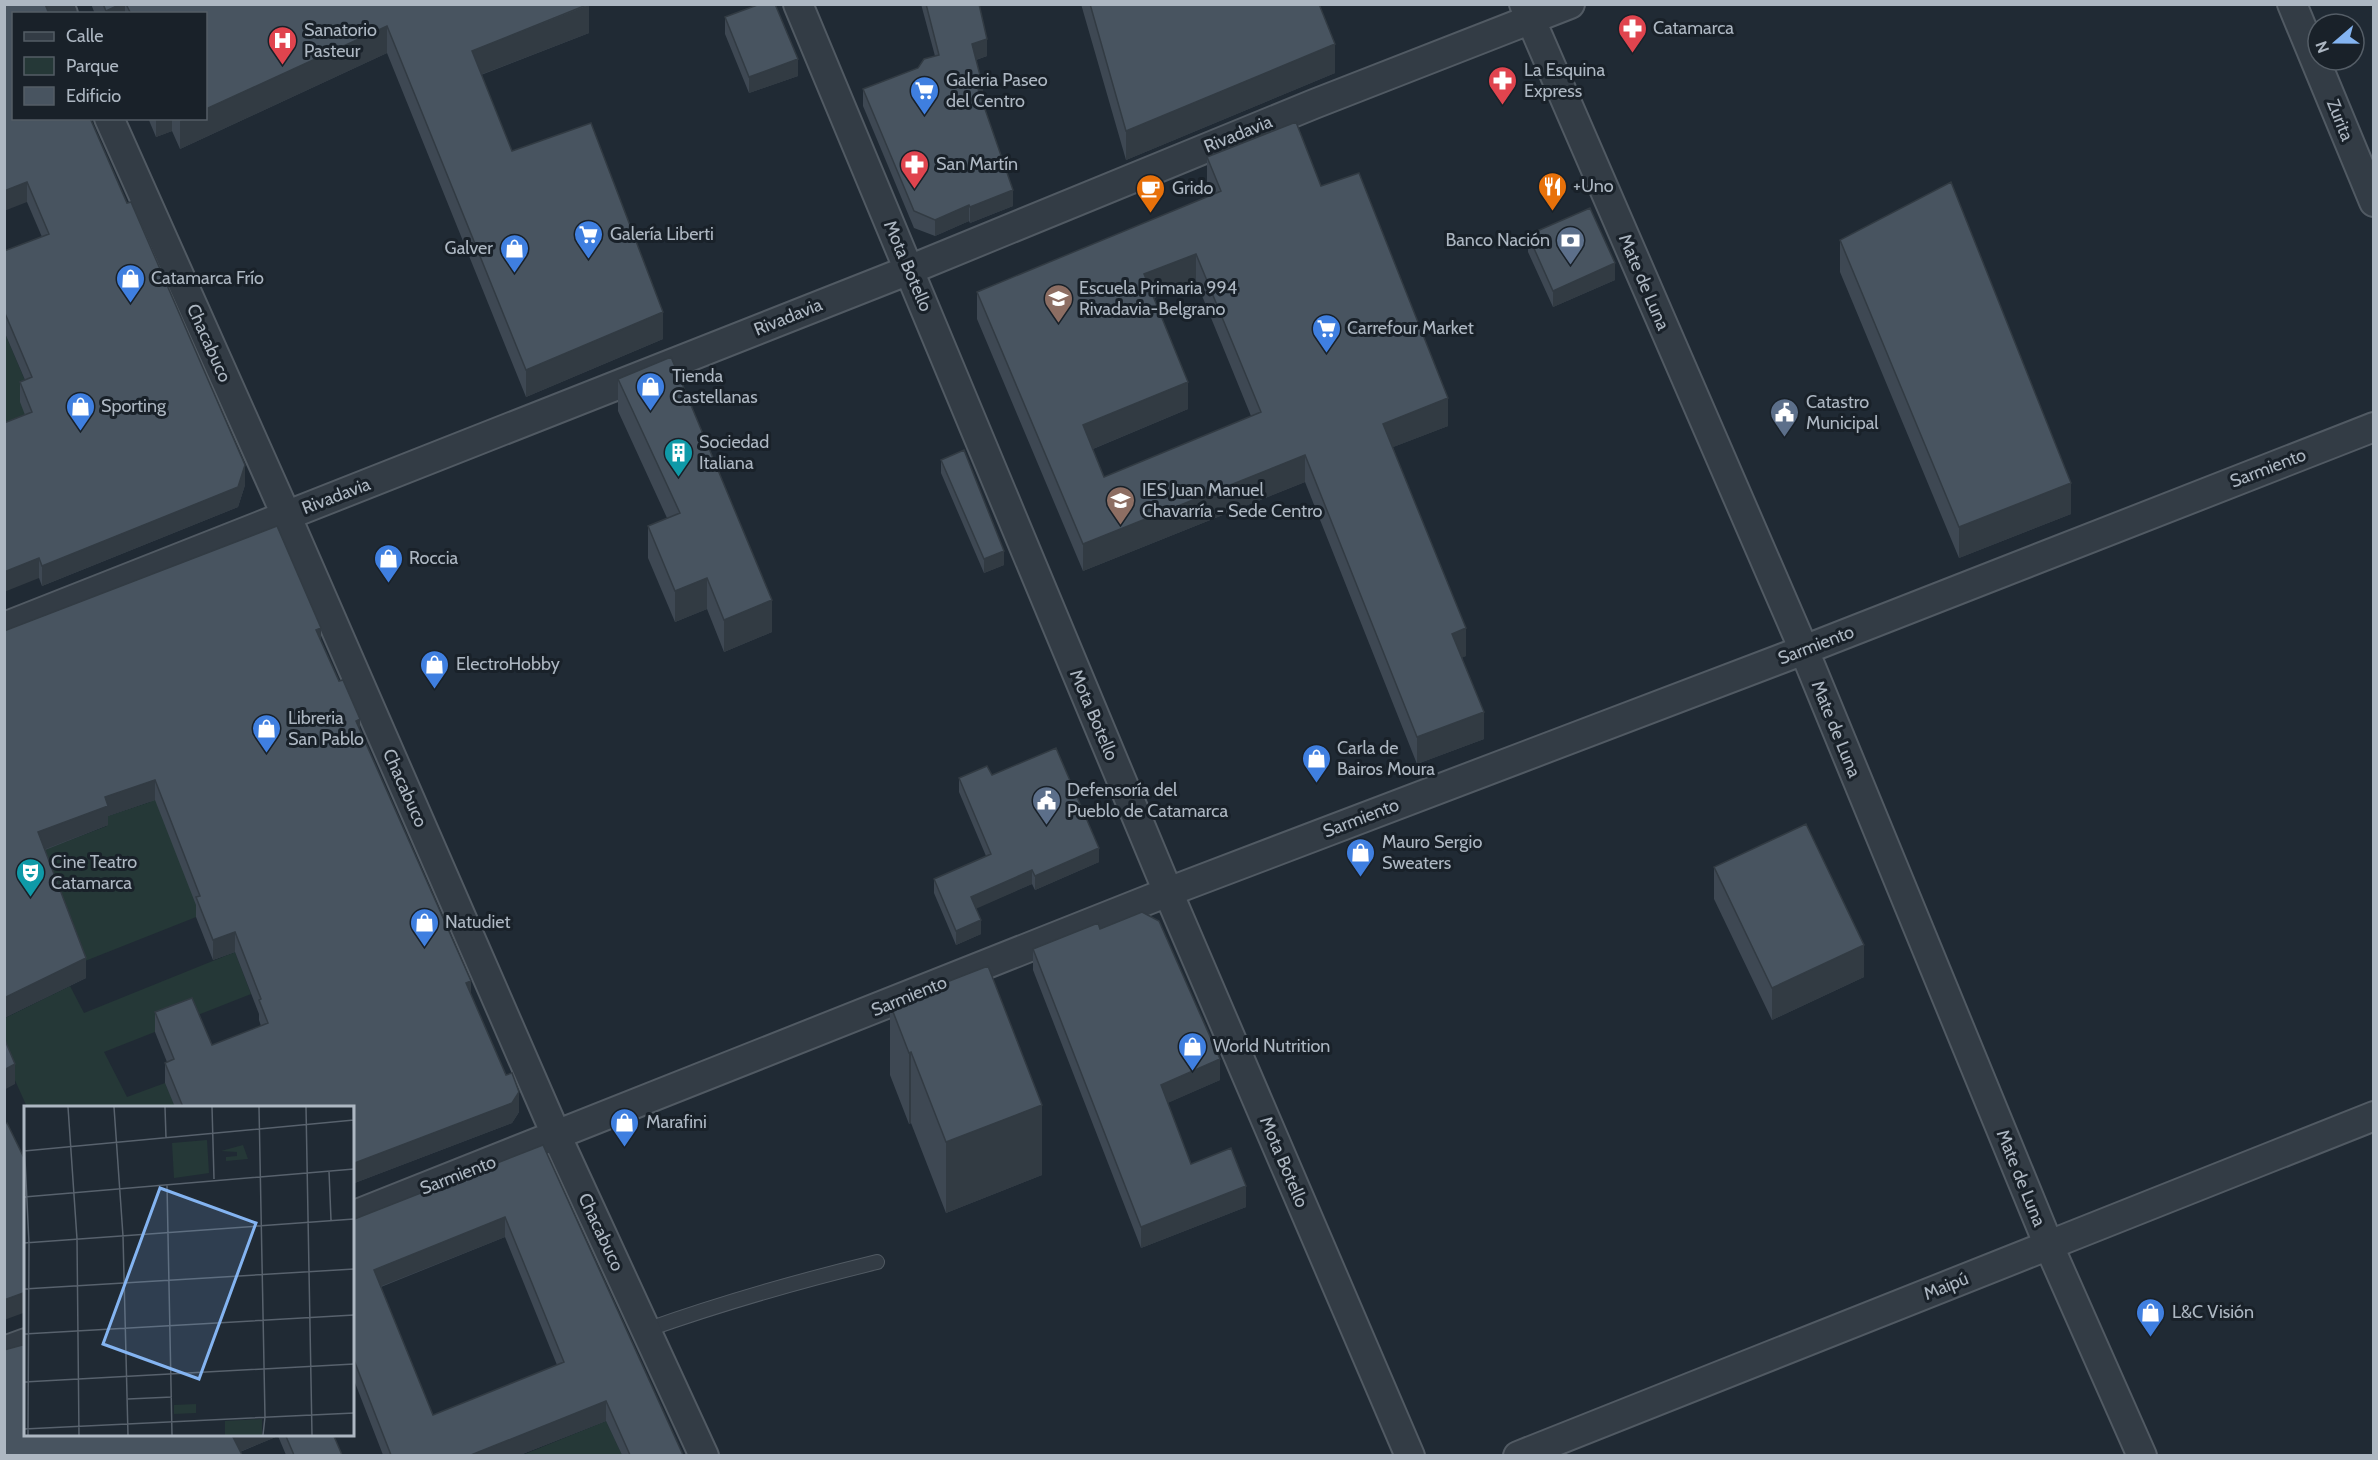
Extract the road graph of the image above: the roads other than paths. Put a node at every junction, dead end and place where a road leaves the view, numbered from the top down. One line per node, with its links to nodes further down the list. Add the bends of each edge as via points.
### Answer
1 (798, 4): 7 (street, Mota Botello)
2 (1570, 4): 4 (street, Rivadavia)
3 (2292, 4): 6 (street, Zurita)
4 (1527, 12): 7 (street, Rivadavia); 11 (street, Mate de Luna)
5 (111, 120): 9 (street, Chacabuco)
6 (2373, 202)
7 (909, 270): 9 (street, Rivadavia); 12 (street, Mota Botello)
8 (2373, 427): 11 (street, Sarmiento)
9 (286, 515): 10 (street, Rivadavia); 14 (street, Chacabuco)
10 (4, 627)
11 (1804, 650): 12 (street, Sarmiento); 16 (street, Mate de Luna)
12 (1168, 892): 14 (street, Sarmiento); 22 (street, Mota Botello)
13 (2373, 1116): 16 (street, Maipú)
14 (557, 1137): 15 (street, Sarmiento); 18 (street, Chacabuco)
15 (354, 1215)
16 (2049, 1246): 23 (street, Maipú); 24 (street, Mate de Luna)
17 (877, 1262): 18 (lane, via 711,1307)
18 (646, 1330): 21 (street, Chacabuco)
19 (24, 1344): 20 (street)
20 (4, 1351)
21 (704, 1455)
22 (1410, 1455)
23 (1518, 1455)
24 (2142, 1455)

